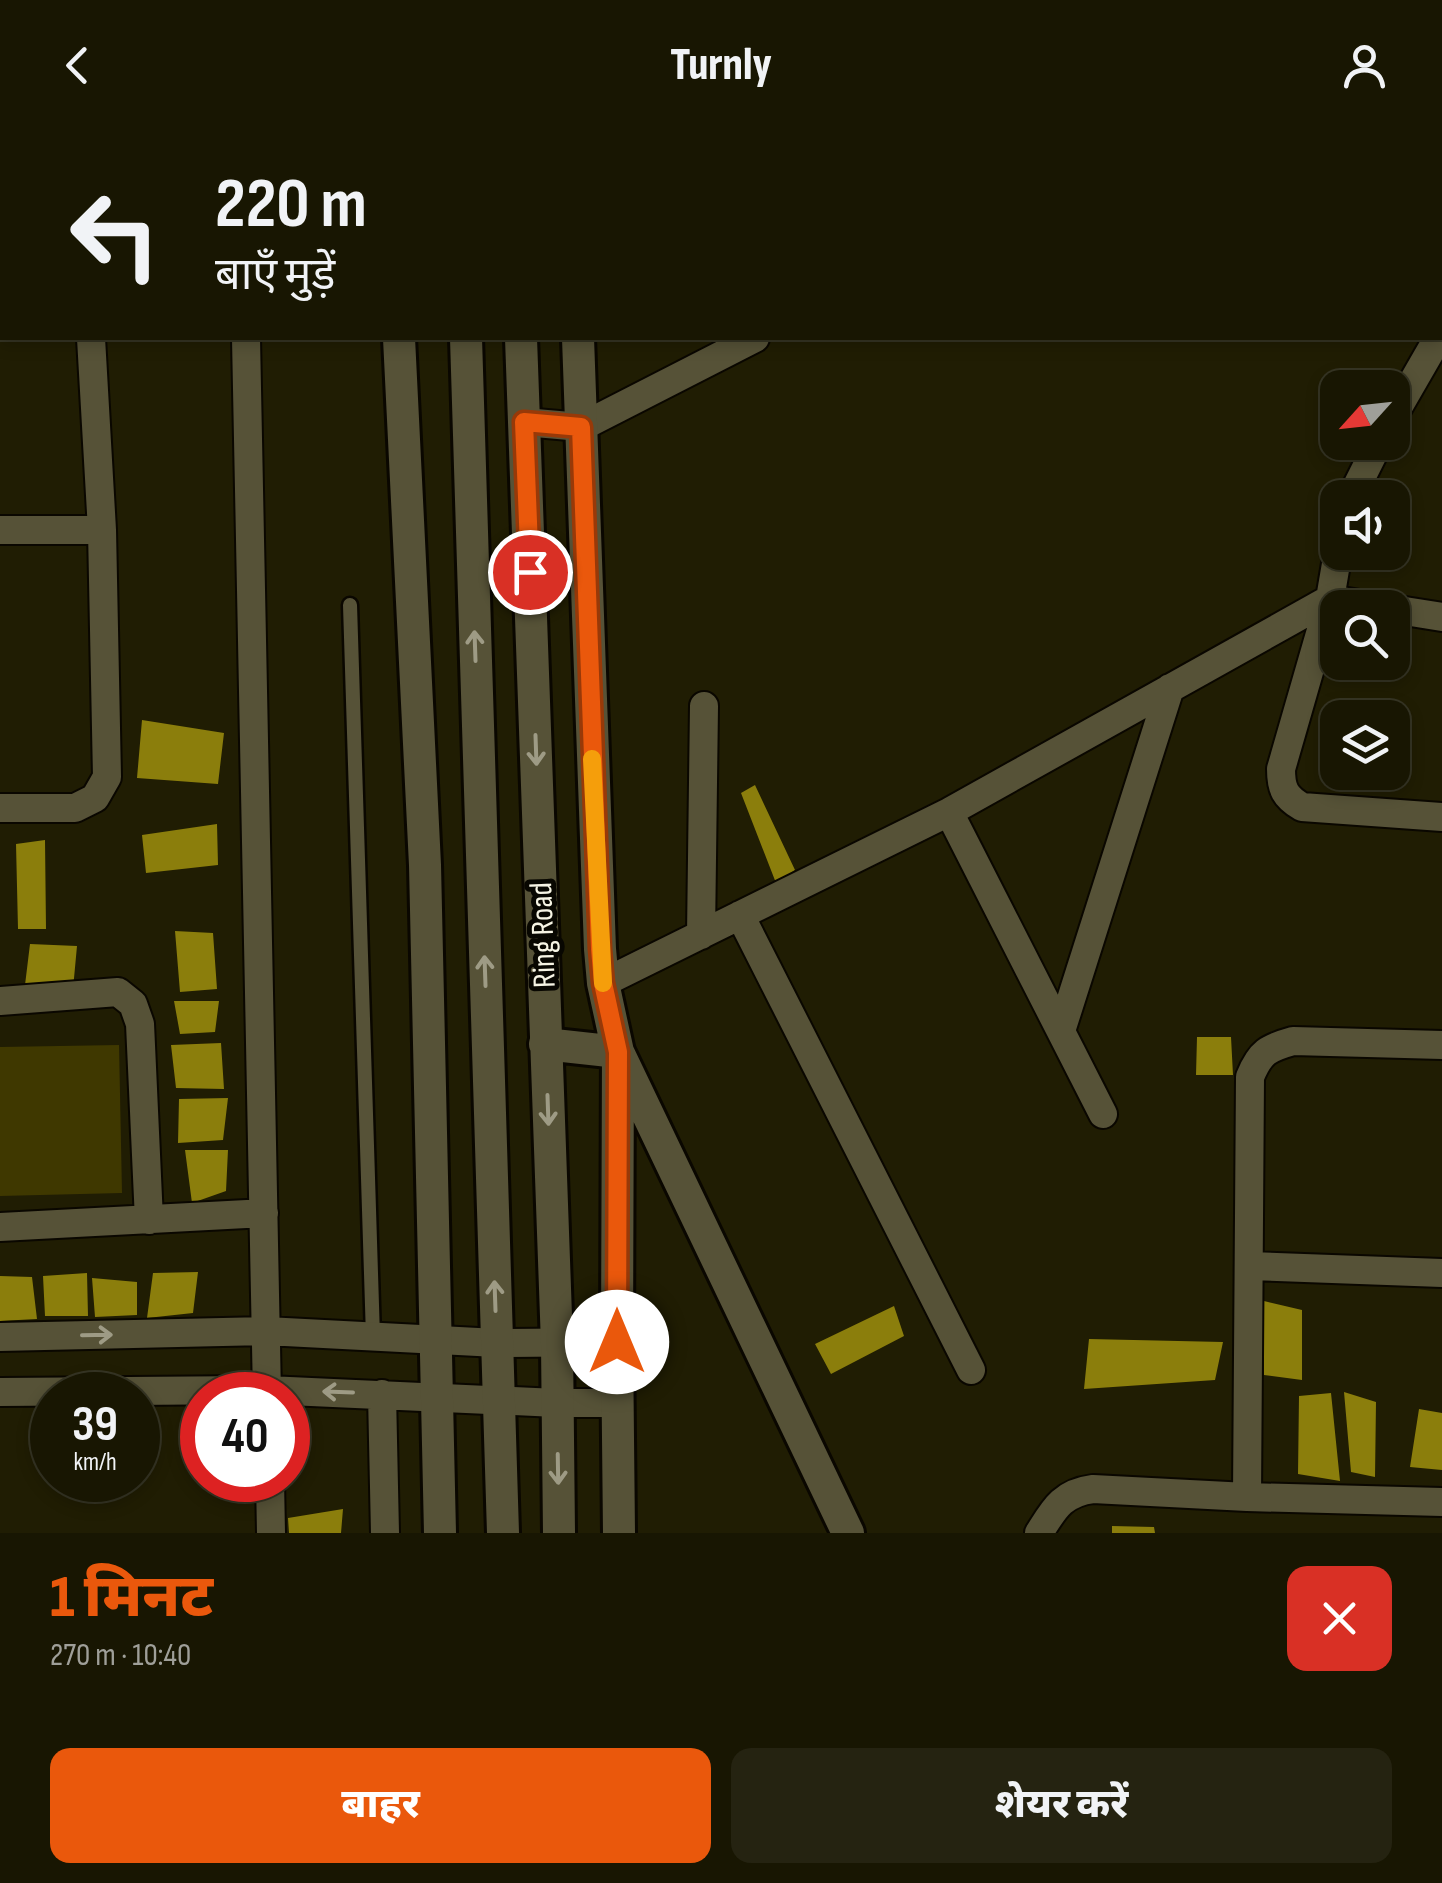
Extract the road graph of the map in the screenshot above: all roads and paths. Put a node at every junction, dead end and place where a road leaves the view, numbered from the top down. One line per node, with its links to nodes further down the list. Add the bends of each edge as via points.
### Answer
1 (91, 340): 13 (street)
2 (246, 340): 37 (street)
3 (398, 340): 27 (street)
4 (466, 340): 26 (street, Ring Road, one-way to 4)
5 (521, 340): 10 (street, Ring Road)
6 (578, 340): 11 (street)
7 (751, 340): 11 (street)
8 (1437, 340): 9 (street)
9 (1410, 387)
10 (524, 422): 11 (street); 20 (street, Ring Road)
11 (581, 427): 19 (street)
12 (0, 530): 13 (street)
13 (102, 530): 23 (street, via 107,777 95,798 75,808)
14 (350, 605): 44 (lane)
15 (1320, 605): 21 (street)
16 (1410, 612): 17 (street)
17 (1442, 617)
18 (1320, 634): 25 (street, via 1281,769 1289,799 1302,807)
19 (589, 682): 20 (street); 30 (street)
20 (534, 684): 33 (street, Ring Road, one-way to 33)
21 (1170, 688): 24 (street); 32 (street)
22 (704, 706): 29 (street)
23 (0, 808)
24 (949, 812): 28 (street); 32 (street)
25 (1442, 817)
26 (482, 863): 27 (street); 47 (street, Ring Road, one-way to 26)
27 (425, 865): 45 (street)
28 (740, 915): 29 (street); 49 (street)
29 (701, 935): 30 (street)
30 (603, 983): 35 (street)
31 (0, 1001): 38 (street, via 118,992 133,1004 140,1024)
32 (1061, 1031): 36 (street)
33 (546, 1044): 35 (street); 48 (street, Ring Road, one-way to 48)
34 (1442, 1045): 40 (street, via 1293,1041 1256,1060 1250,1077)
35 (618, 1052): 46 (street); 68 (street)
36 (1103, 1114)
37 (264, 1213): 38 (street); 42 (street)
38 (148, 1220): 39 (street)
39 (0, 1227)
40 (1249, 1266): 41 (street); 59 (street)
41 (1442, 1273)
42 (266, 1332): 43 (street, one-way to 42); 44 (street); 50 (street)
43 (0, 1337)
44 (373, 1337): 45 (street)
45 (435, 1340): 47 (street); 55 (street)
46 (617, 1342): 48 (street); 58 (street)
47 (497, 1343): 48 (street); 56 (street, Ring Road)
48 (557, 1344): 57 (street, Ring Road)
49 (971, 1370)
50 (267, 1372)
51 (0, 1392): 52 (street)
52 (180, 1392)
53 (310, 1393): 54 (street, one-way to 53)
54 (382, 1394): 55 (street); 63 (street)
55 (436, 1396): 56 (street); 64 (street)
56 (499, 1399): 57 (street); 65 (street, Ring Road)
57 (558, 1403): 58 (street); 66 (street, Ring Road, one-way to 66)
58 (618, 1403): 67 (street)
59 (1247, 1497): 61 (street); 69 (street, via 1077,1491)
60 (271, 1502): 62 (street)
61 (1442, 1502)
62 (272, 1533)
63 (386, 1533)
64 (440, 1533)
65 (503, 1533)
66 (559, 1533)
67 (619, 1533)
68 (848, 1533)
69 (1038, 1533)

